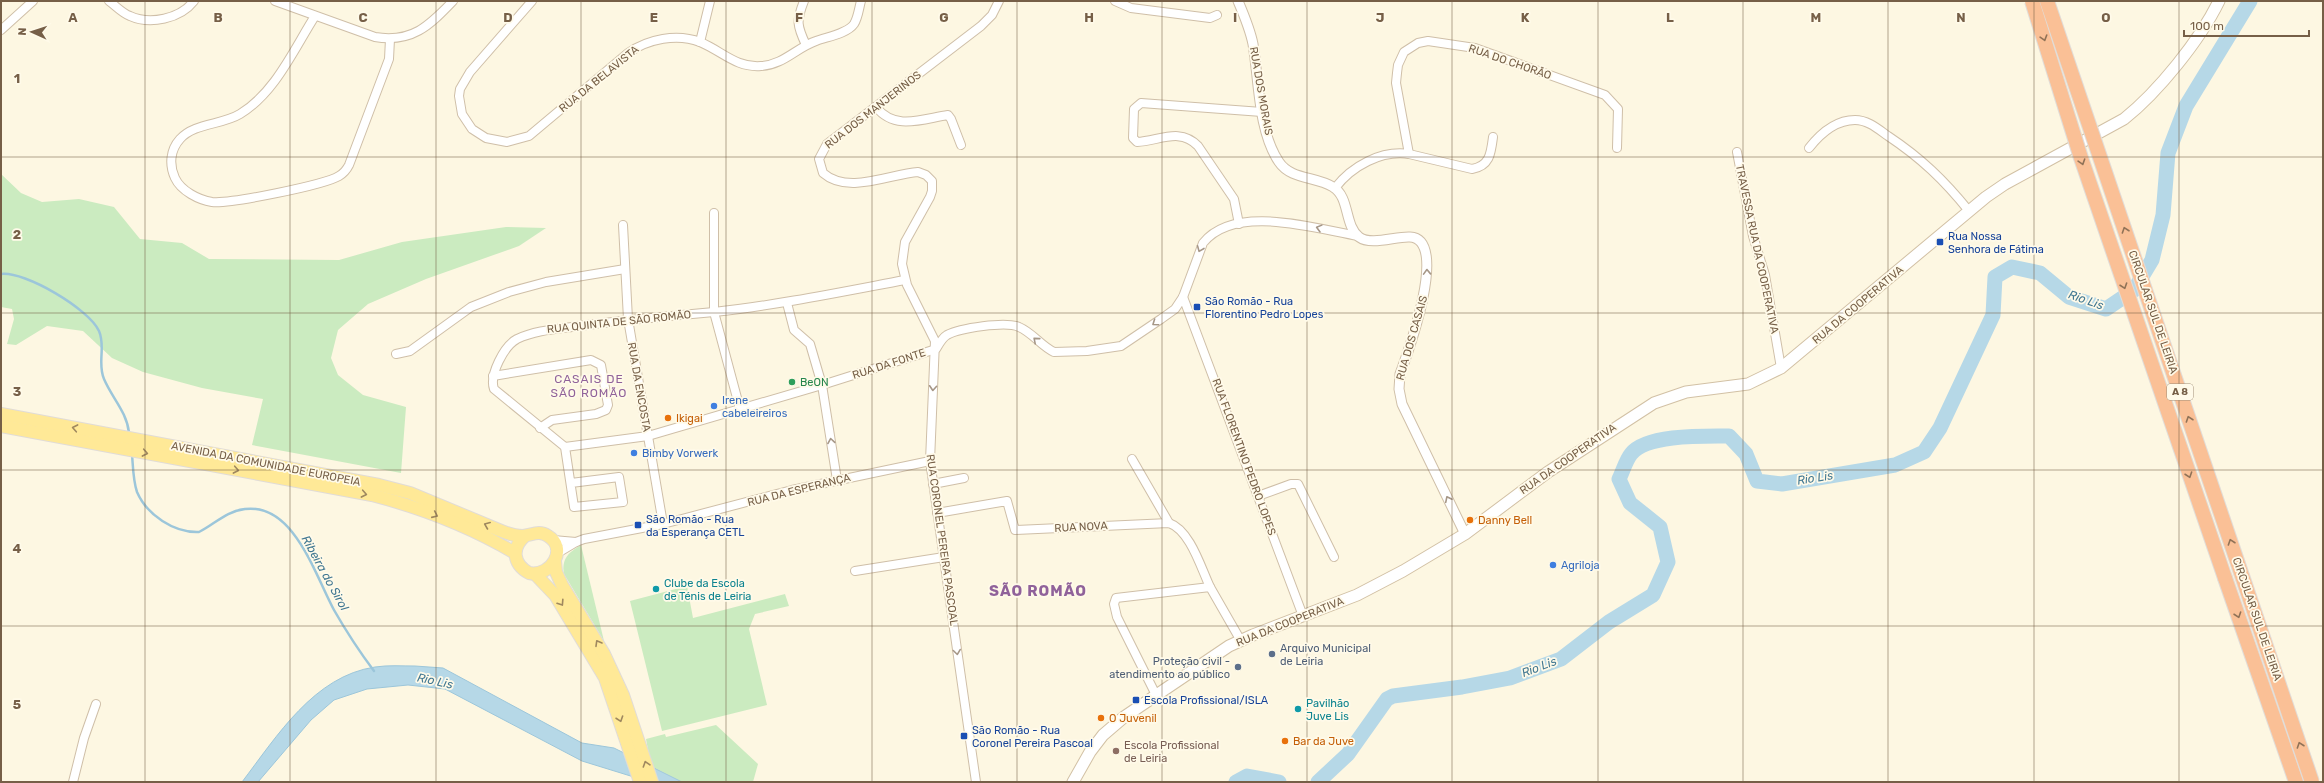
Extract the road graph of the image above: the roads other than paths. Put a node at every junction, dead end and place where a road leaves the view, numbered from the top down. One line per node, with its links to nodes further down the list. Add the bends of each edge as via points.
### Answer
1 (33, 1): 18 (street)
2 (109, 1): 3 (street, via 131,17 154,20 180,13)
3 (194, 1)
4 (275, 1): 17 (street)
5 (453, 1): 19 (street, via 426,27 406,37)
6 (532, 1): 20 (street, RUA DA BELAVISTA, via 470,72 460,89 462,114 472,129 486,138 507,142 529,136 628,53 644,44 666,38)
7 (710, 1): 20 (street)
8 (804, 1): 21 (street, via 798,16 798,24)
9 (861, 1): 21 (street, RUA DA BELAVISTA, via 851,28)
10 (1000, 1): 22 (street, RUA DOS MANJERINOS, via 992,15 981,26)
11 (1115, 1): 16 (street, via 1131,8 1210,18)
12 (1238, 1): 23 (street, RUA DOS MORAIS, via 1250,31)
13 (2032, 1): 86 (highway, CIRCULAR SUL DE LEIRIA / A 8, one-way to 86, bridge, via 2149,362)
14 (2047, 1): 87 (highway, CIRCULAR SUL DE LEIRIA / A 8, one-way to 14, bridge)
15 (2220, 1): 31 (main road, RUA DA COOPERATIVA, via 2195,39 2148,97 2124,119 2006,184)
16 (1216, 15)
17 (315, 16): 19 (street, via 375,37); 19 (street, via 258,101 229,120 188,131 176,144 172,152 172,169 178,182 188,192 206,200 220,202 328,181 342,173 349,165 389,59)
18 (1, 30)
19 (390, 39)
20 (700, 42): 21 (street, RUA DA BELAVISTA, via 731,60 750,66 779,63)
21 (806, 45)
22 (876, 107): 25 (street, via 885,117 904,122 948,115); 37 (street, RUA DOS MANJERINOS, via 827,144 820,154 819,164 827,176 842,182 860,182 918,172 932,181 932,191 904,249 902,264)
23 (1262, 112): 30 (street, RUA DOS MORAIS, via 1274,153 1282,166 1294,174); 33 (street, via 1141,103 1134,109 1134,141 1180,135 1192,139 1234,199)
24 (1494, 137): 29 (street, via 1489,159 1480,167 1472,169)
25 (961, 145)
26 (1617, 148): 29 (street, RUA DO CHORÃO, via 1618,109 1605,95 1475,48 1428,41 1408,49 1398,65 1396,83)
27 (1809, 148): 31 (street, via 1820,135 1846,121 1856,120 1870,124 1928,165)
28 (1738, 152): 44 (street, TRAVESSA RUA DA COOPERATIVA, via 1753,236 1764,269)
29 (1409, 154): 30 (street, via 1395,153 1361,165)
30 (1335, 188): 35 (street)
31 (1969, 211): 44 (main road, RUA DA COOPERATIVA)
32 (714, 213): 40 (street)
33 (1239, 224): 35 (street, RUA DA FONTE, one-way to 33, via 1293,222); 38 (street, RUA DA FONTE, one-way to 38, via 1217,231 1202,243)
34 (623, 225): 36 (street, RUA DA ENCOSTA)
35 (1358, 236): 65 (street, RUA DOS CASAIS, one-way to 35, via 1402,404 1399,389 1400,374 1426,286 1423,249 1418,240 1412,237 1372,240)
36 (625, 269): 41 (street, RUA DA ENCOSTA); 43 (street, via 546,282 509,292 471,307 410,351)
37 (905, 280): 39 (street, RUA QUINTA DE SÃO ROMÃO); 42 (street, RUA CORONEL PEREIRA PASCOAL, via 934,336)
38 (1183, 297): 42 (street, RUA DA FONTE, one-way to 42, via 1174,309 1161,319 1127,343 1113,349 1054,352 1024,329 1007,325 955,332 944,337); 61 (street, RUA FLORENTINO PEDRO LOPES)
39 (787, 303): 40 (street, RUA QUINTA DE SÃO ROMÃO); 46 (street, via 794,330 810,344)
40 (714, 312): 41 (street, RUA QUINTA DE SÃO ROMÃO); 47 (street)
41 (628, 319): 45 (street, RUA QUINTA DE SÃO ROMÃO, via 535,332 515,340 506,350); 51 (street, RUA DA ENCOSTA)
42 (936, 349): 46 (street, RUA DA FONTE); 56 (street, RUA CORONEL PEREIRA PASCOAL, one-way to 56)
43 (396, 354)
44 (1781, 368): 65 (main road, RUA DA COOPERATIVA, via 1748,384 1686,392 1646,407 1548,472)
45 (493, 376): 50 (street, via 492,384 497,392); 50 (street, via 591,360 601,365 608,405 606,410 596,414 552,420)
46 (822, 385): 47 (street, RUA DA FONTE); 58 (street, one-way to 46)
47 (740, 410): 51 (street, RUA DA FONTE)
48 (1, 414): 52 (main road, AVENIDA DA COMUNIDADE EUROPEIA, one-way to 48)
49 (1, 426): 52 (main road, AVENIDA DA COMUNIDADE EUROPEIA)
50 (540, 428): 53 (street)
51 (648, 436): 53 (street, RUA DA FONTE); 64 (street, RUA DA ENCOSTA)
52 (112, 441): 54 (main road, AVENIDA DA COMUNIDADE EUROPEIA)
53 (565, 448): 59 (street)
54 (179, 454): 66 (main road, AVENIDA DA COMUNIDADE EUROPEIA, one-way to 54, via 499,530 417,496 379,485); 69 (main road, AVENIDA DA COMUNIDADE EUROPEIA, one-way to 69, via 398,502 471,531)
55 (1132, 459): 63 (street)
56 (930, 461): 58 (street, RUA DA ESPERANÇA); 60 (street, RUA CORONEL PEREIRA PASCOAL)
57 (964, 478): 60 (street)
58 (837, 480): 64 (street, RUA DA ESPERANÇA)
59 (570, 482): 59 (street, via 574,507 623,502 619,477)
60 (933, 484): 62 (street, RUA CORONEL PEREIRA PASCOAL)
61 (1258, 496): 72 (street, via 1291,484 1298,484); 76 (street, RUA FLORENTINO PEDRO LOPES)
62 (937, 513): 63 (street, RUA NOVA, via 1007,501 1015,530); 71 (street, RUA CORONEL PEREIRA PASCOAL)
63 (1169, 523): 75 (street, via 1180,527 1186,535)
64 (663, 524): 68 (street, RUA DA ESPERANÇA)
65 (1465, 534): 76 (main road, RUA DA COOPERATIVA, via 1357,595)
66 (524, 536): 67 (main road, AVENIDA DA COMUNIDADE EUROPEIA, via 542,534); 69 (main road, via 516,546)
67 (553, 540): 68 (street, RUA DA ESPERANÇA); 70 (main road)
68 (576, 542): 70 (street, RUA DA ESPERANÇA)
69 (515, 553): 74 (main road, via 519,566)
70 (556, 557): 74 (main road, via 549,569); 80 (main road, one-way to 70, via 614,673 562,585 556,572)
71 (944, 557): 73 (street); 84 (street, RUA CORONEL PEREIRA PASCOAL, one-way to 84)
72 (1334, 557)
73 (855, 571)
74 (535, 574): 80 (main road, one-way to 80, via 555,595 594,658)
75 (1210, 587): 77 (street); 78 (street, via 1114,599 1117,617)
76 (1303, 616): 77 (main road, RUA DA COOPERATIVA)
77 (1241, 641): 78 (main road, RUA DA COOPERATIVA)
78 (1156, 695): 85 (main road, RUA DA COOPERATIVA, via 1103,735)
79 (96, 704): 81 (street)
80 (634, 746): 82 (main road); 83 (main road, one-way to 80)
81 (73, 782)
82 (640, 782)
83 (652, 782)
84 (976, 782)
85 (1073, 782)
86 (2296, 782)
87 (2312, 782)

